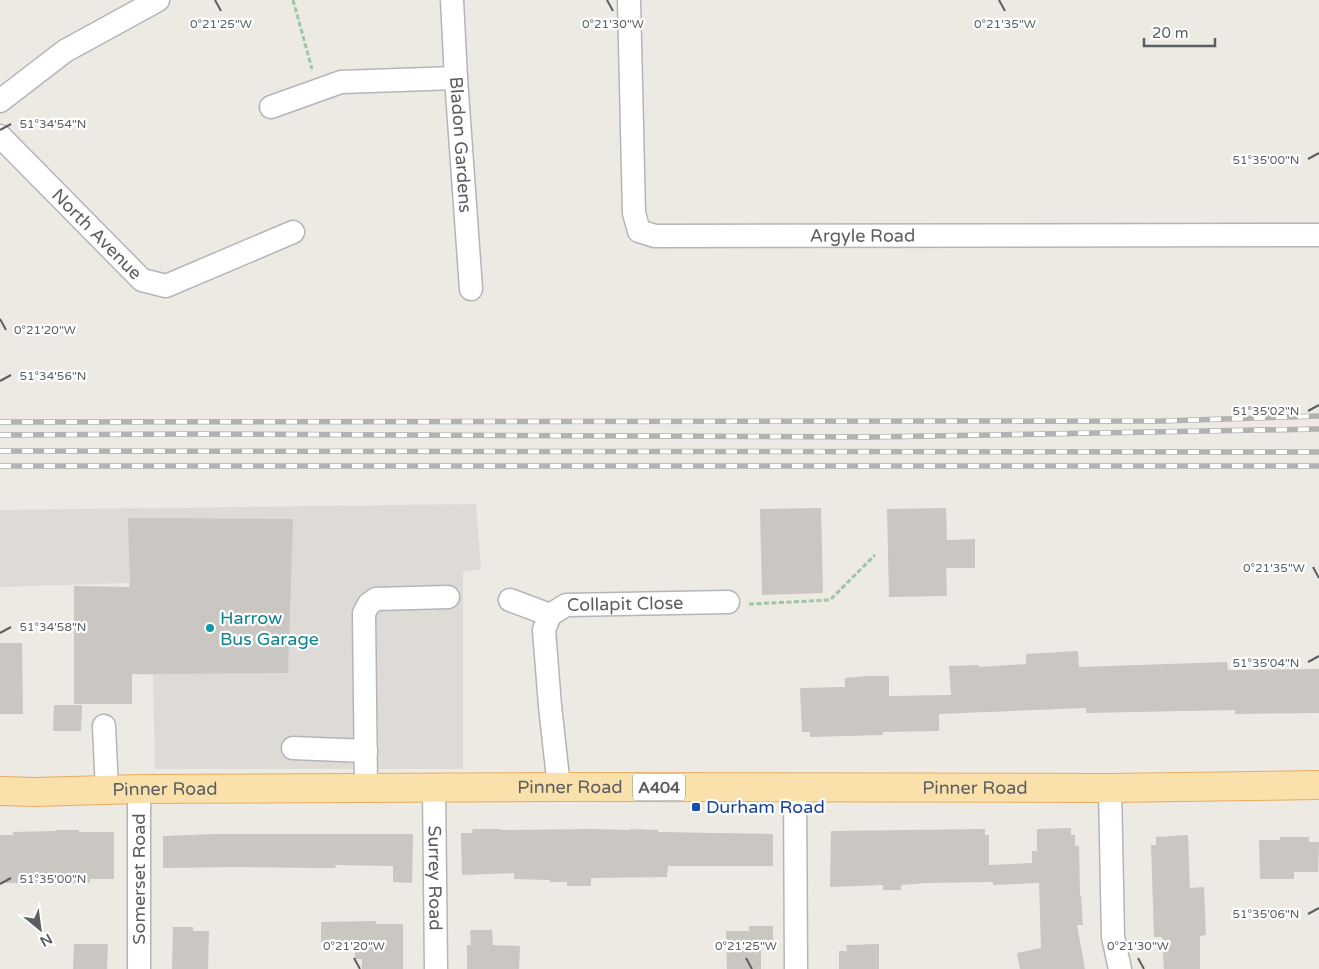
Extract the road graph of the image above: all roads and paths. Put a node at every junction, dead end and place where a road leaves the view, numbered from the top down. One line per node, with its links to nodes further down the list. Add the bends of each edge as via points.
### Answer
1 (158, 0): 7 (street, via 65,51)
2 (293, 0): 6 (path)
3 (452, 0): 5 (street, Bladon Gardens)
4 (629, 0): 11 (street, Argyle Road, via 634,208 639,231 655,236)
5 (456, 78): 6 (street, via 341,82); 12 (street, Bladon Gardens)
6 (318, 90): 8 (street)
7 (0, 101)
8 (271, 107)
9 (0, 136): 10 (street, North Avenue, via 142,280 166,286)
10 (293, 232)
11 (1319, 235)
12 (471, 289)
13 (875, 554): 16 (path, via 830,600)
14 (448, 597): 20 (street, via 376,599 364,613)
15 (510, 600): 17 (street)
16 (728, 602): 17 (street, Collapit Close, via 566,605)
17 (550, 615): 22 (street, Collapit Close, via 544,630)
18 (104, 726): 28 (street)
19 (293, 748): 20 (street)
20 (366, 751): 24 (street)
21 (1319, 785): 26 (main road, Pinner Road / A404)
22 (559, 787): 23 (main road, Pinner Road / A404); 25 (main road, Pinner Road / A404)
23 (796, 787): 26 (main road, Pinner Road / A404); 32 (street)
24 (366, 788): 25 (main road, Pinner Road / A404); 27 (main road, Pinner Road / A404)
25 (434, 788): 31 (street, Surrey Road)
26 (1110, 788): 33 (street, via 1113,937)
27 (139, 789): 28 (main road, Pinner Road / A404); 30 (street, Somerset Road)
28 (107, 790): 29 (main road, Pinner Road / A404)
29 (0, 791)
30 (139, 969)
31 (436, 969)
32 (796, 969)
33 (1120, 969)

